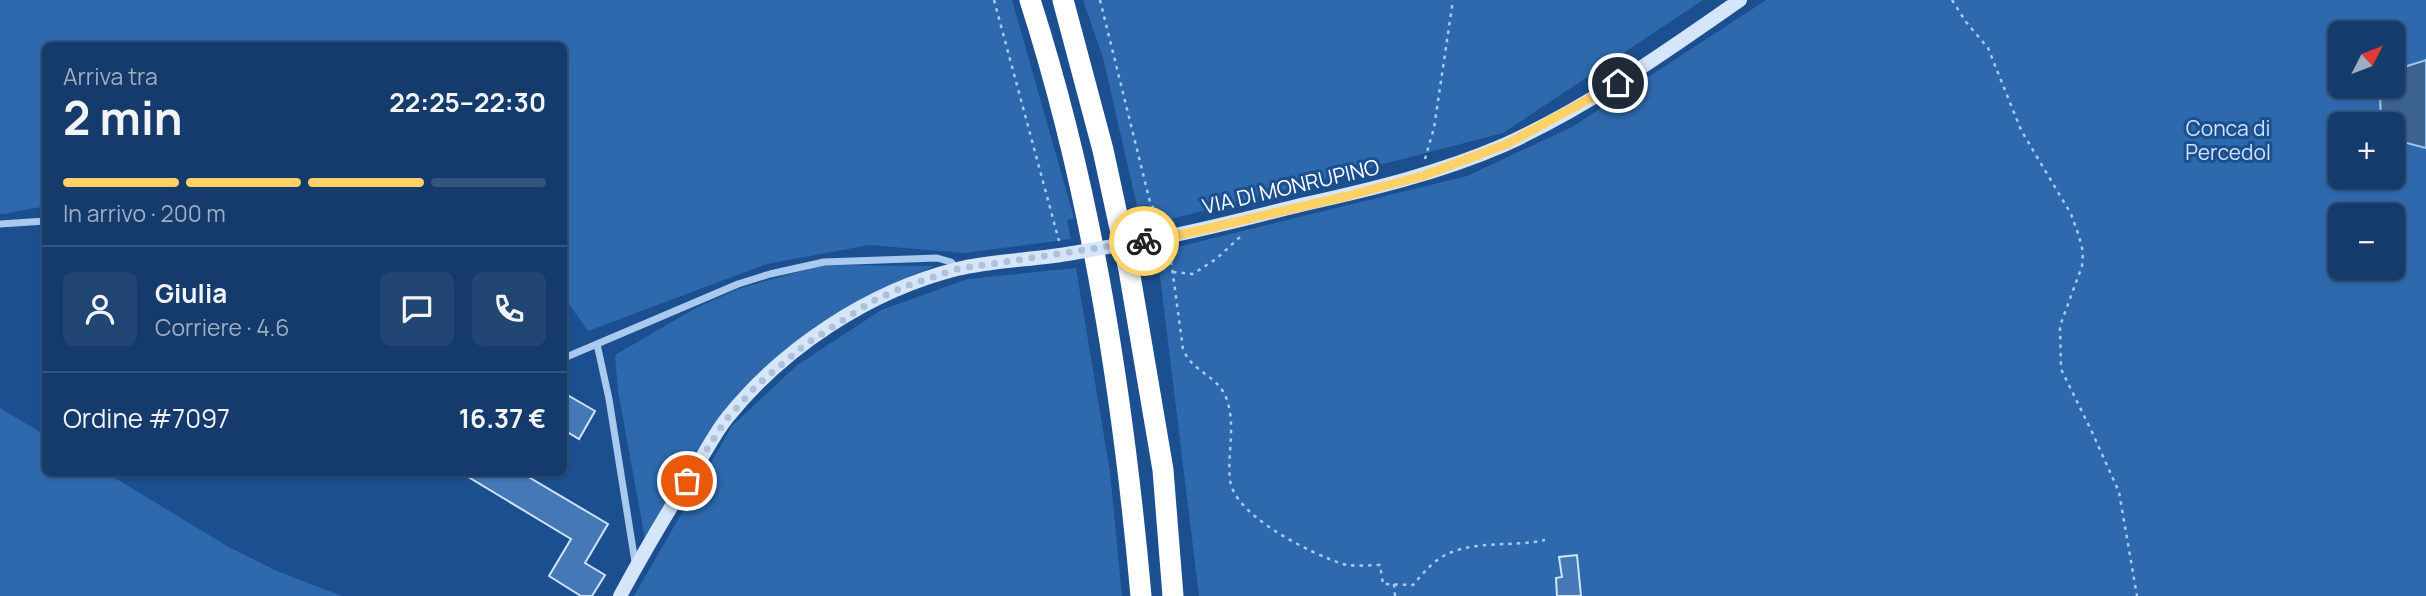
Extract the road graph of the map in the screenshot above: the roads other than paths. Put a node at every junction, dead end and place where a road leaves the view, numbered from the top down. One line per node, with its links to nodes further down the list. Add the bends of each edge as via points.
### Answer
1 (1030, 0): 11 (highway, via 1088,217 1130,475)
2 (1063, 0): 12 (highway, via 1129,270 1163,470)
3 (1740, 0): 6 (main road, VIA DI MONRUPINO, bridge, via 1600,94 1507,144 1422,176 1184,234)
4 (42, 221): 5 (street)
5 (0, 224)
6 (957, 269): 7 (street, via 937,258 824,262 738,284); 9 (main road, VIA DI MONRUPINO, via 871,302 806,344 757,385 725,421)
7 (597, 344): 8 (street); 9 (street)
8 (567, 357)
9 (636, 566): 10 (main road, VIA DI MONRUPINO)
10 (620, 596)
11 (1141, 596)
12 (1173, 596)

